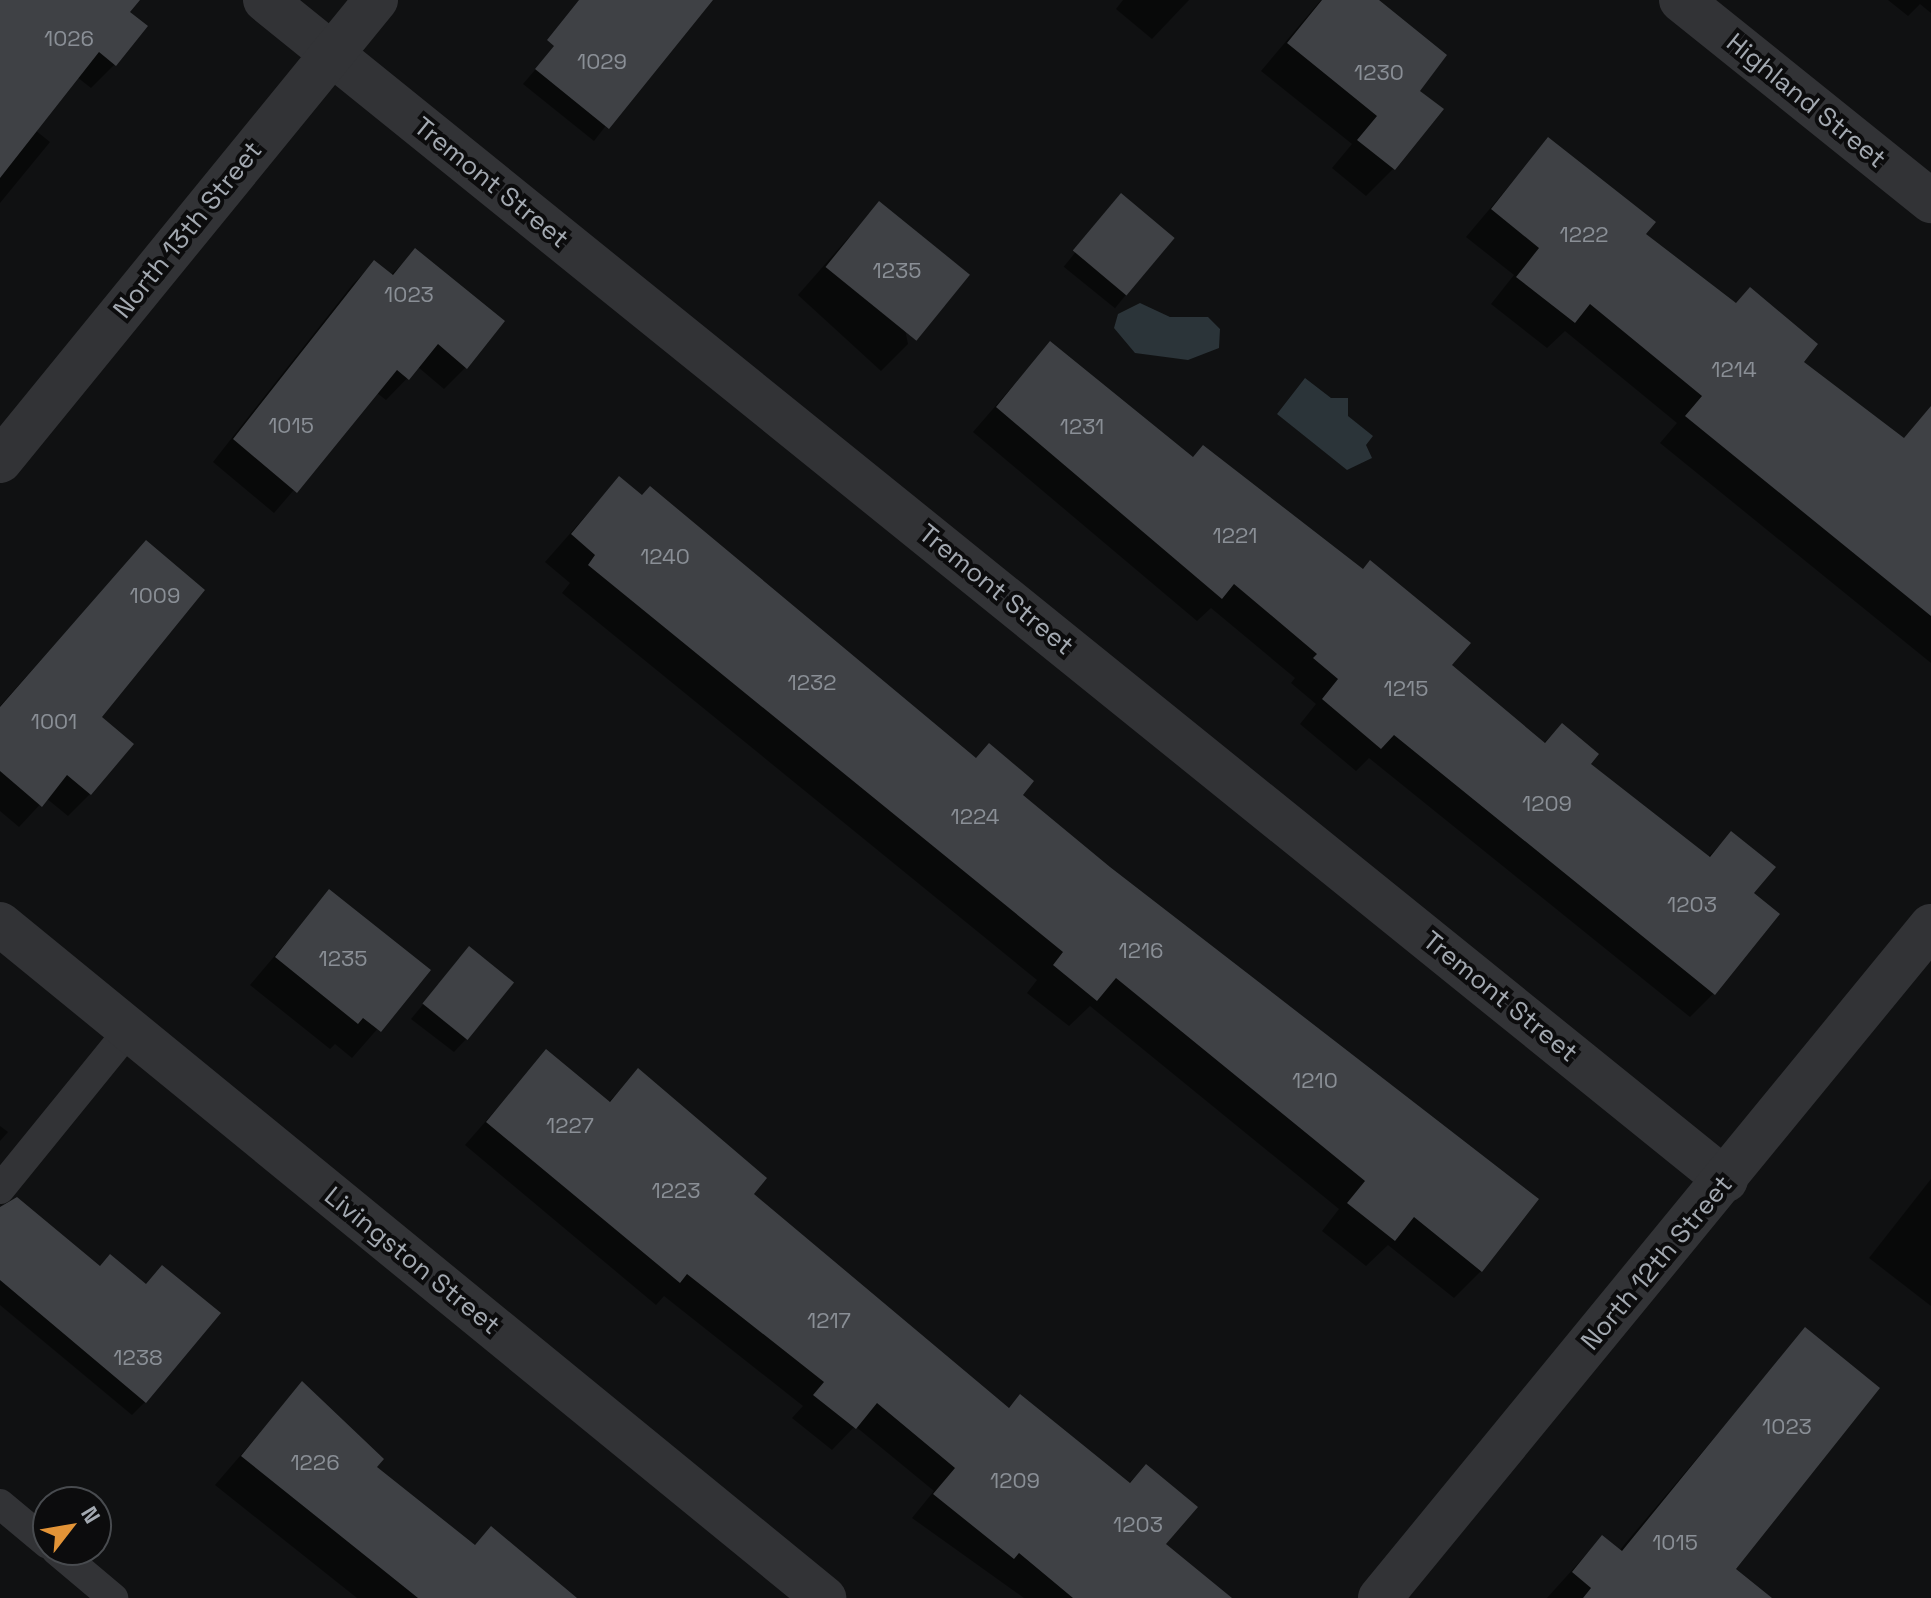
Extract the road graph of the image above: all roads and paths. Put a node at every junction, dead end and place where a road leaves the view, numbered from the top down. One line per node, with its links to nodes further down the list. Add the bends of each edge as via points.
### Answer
1 (265, 0): 4 (street, Tremont Street)
2 (376, 0): 4 (street, North 13th Street)
3 (1681, 0): 5 (street, Highland Street)
4 (331, 54): 6 (street, North 13th Street); 10 (street, Tremont Street)
5 (1931, 201)
6 (0, 461)
7 (0, 924): 9 (street, Livingston Street)
8 (1931, 926): 10 (street, North 12th Street)
9 (129, 1030): 11 (lane); 15 (street, Livingston Street)
10 (1726, 1180): 17 (street, North 12th Street)
11 (0, 1189)
12 (0, 1504): 13 (lane)
13 (32, 1531)
14 (75, 1566): 16 (lane)
15 (802, 1592)
16 (113, 1598)
17 (1380, 1598)

